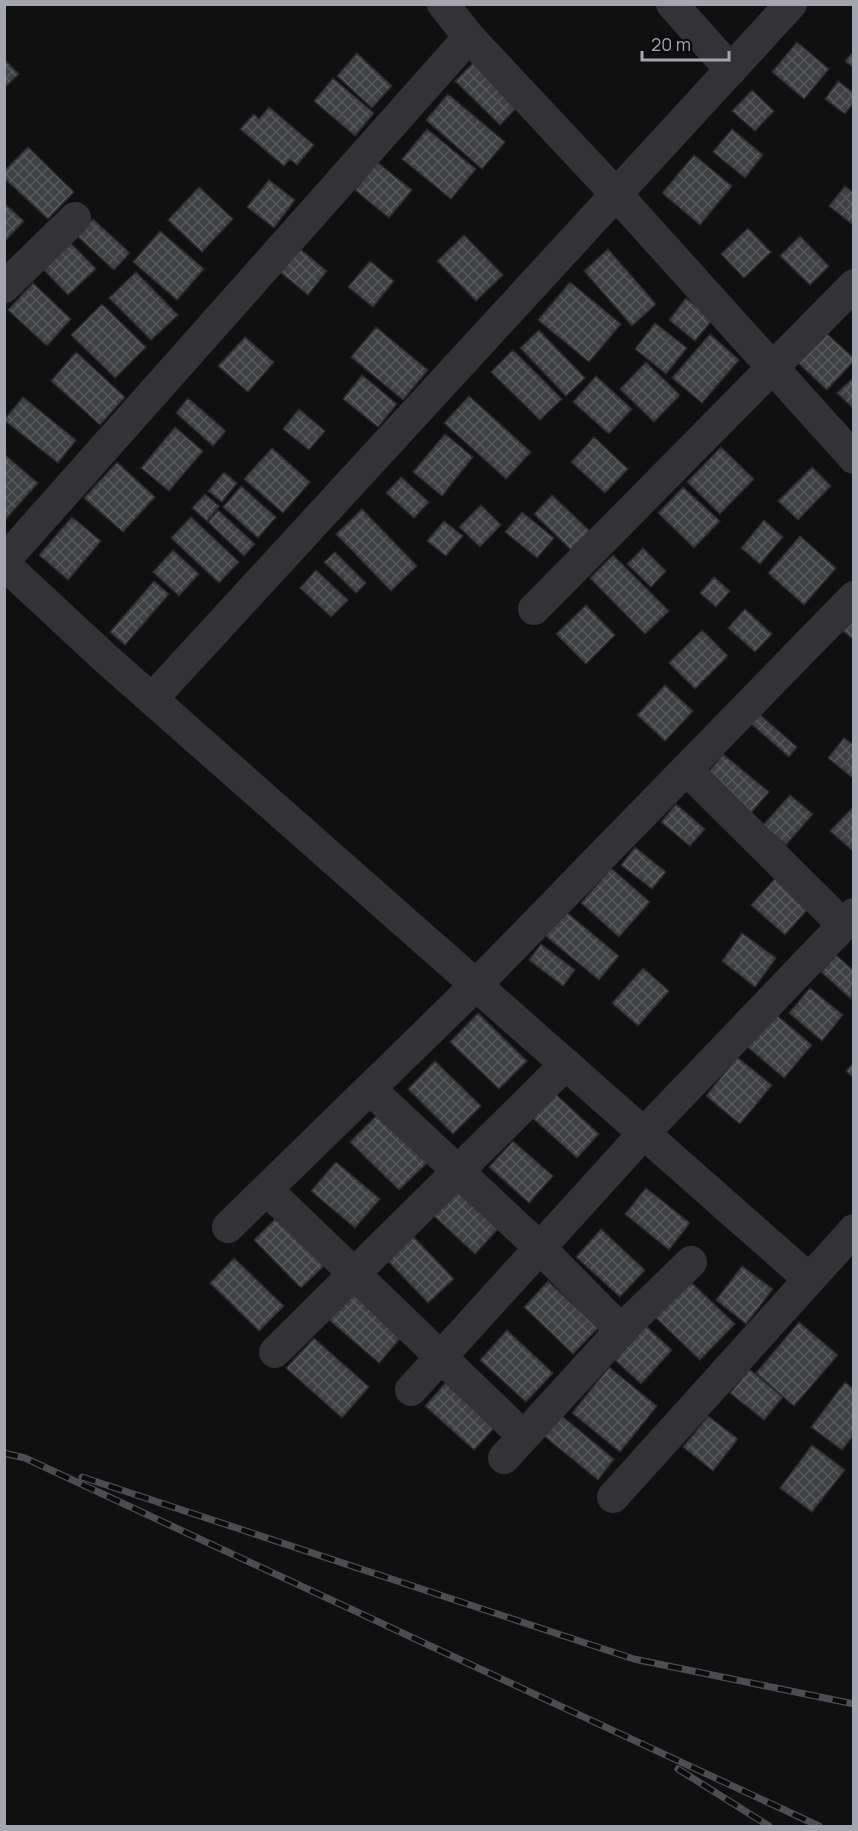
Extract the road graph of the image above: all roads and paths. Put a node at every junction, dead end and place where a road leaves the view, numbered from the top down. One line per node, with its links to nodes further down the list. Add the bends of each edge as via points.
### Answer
1 (443, 4): 4 (street)
2 (672, 4): 5 (street)
3 (791, 4): 5 (street)
4 (469, 37): 6 (street); 12 (street)
5 (731, 70): 6 (street)
6 (616, 194): 10 (street); 15 (street)
7 (75, 218): 9 (street)
8 (854, 285): 10 (street)
9 (4, 287)
10 (772, 368): 11 (street); 14 (street)
11 (854, 458)
12 (4, 562): 15 (street)
13 (854, 597): 16 (street)
14 (534, 609)
15 (152, 699): 18 (street)
16 (686, 769): 17 (street); 18 (street)
17 (848, 920): 21 (street)
18 (476, 985): 19 (street); 20 (street)
19 (566, 1064): 21 (street); 22 (street)
20 (370, 1089): 22 (street); 23 (street)
21 (644, 1133): 26 (street); 29 (street)
22 (458, 1170): 26 (street); 28 (street)
23 (267, 1190): 24 (street); 28 (street)
24 (228, 1227)
25 (854, 1230): 29 (street)
26 (540, 1248): 30 (street); 32 (street)
27 (691, 1262): 30 (street)
28 (355, 1272): 31 (street); 32 (street)
29 (809, 1279): 34 (street)
30 (621, 1330): 32 (street, via 513,1447)
31 (275, 1352)
32 (442, 1356): 33 (street)
33 (411, 1390)
34 (613, 1497)

